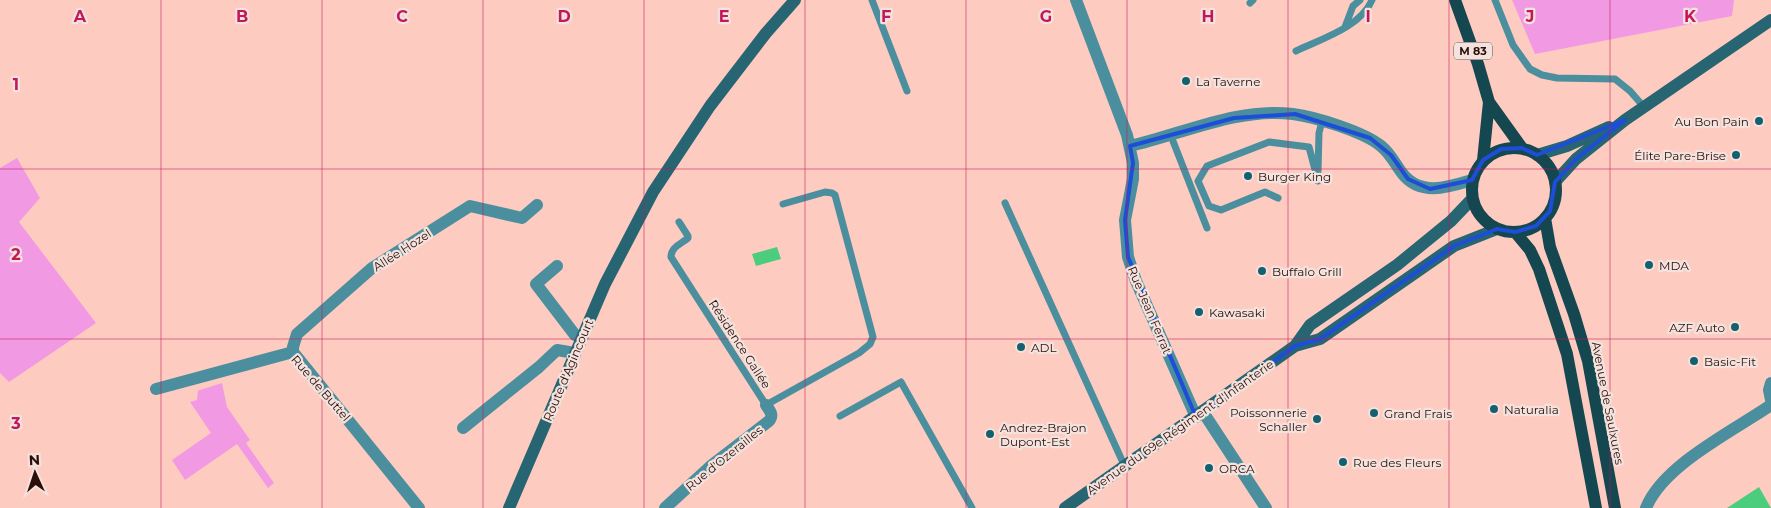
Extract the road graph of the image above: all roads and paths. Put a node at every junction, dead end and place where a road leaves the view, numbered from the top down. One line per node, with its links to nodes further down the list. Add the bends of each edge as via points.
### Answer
1 (795, 0): 34 (street, Route d'Agincourt, via 694,127 653,192 605,284)
2 (872, 0): 11 (lane)
3 (1076, 0): 18 (street, Rue Jean Ferrat)
4 (1360, 0): 9 (lane, via 1353,6)
5 (1372, 0): 9 (lane, via 1356,20)
6 (1455, 0): 12 (main road, M 83)
7 (1495, 0): 13 (lane, via 1513,45 1530,69 1557,78 1615,79)
8 (1771, 20): 13 (street)
9 (1345, 27): 10 (lane)
10 (1296, 51)
11 (907, 92)
12 (1489, 102): 17 (main road, M 83); 20 (main road, M 83)
13 (1644, 107): 14 (street)
14 (1625, 120): 19 (street, via 1567,146); 22 (street, via 1576,159)
15 (1322, 122): 16 (street, via 1295,114 1274,113 1234,118); 21 (street, via 1370,138 1391,155 1402,173 1415,184 1430,189); 23 (lane, via 1318,181 1309,146 1269,142 1207,166 1198,181 1209,206 1221,210 1265,192)
16 (1171, 136): 18 (street); 30 (lane)
17 (1522, 148): 19 (main road); 20 (main road, via 1501,150)
18 (1132, 152): 43 (street, Rue Jean Ferrat, via 1133,179 1125,220 1128,257 1136,281)
19 (1537, 155): 22 (main road, via 1549,166)
20 (1483, 160): 21 (main road)
21 (1472, 180): 24 (main road)
22 (1555, 182): 28 (main road, via 1554,201)
23 (1278, 198)
24 (1472, 199): 31 (main road, via 1481,217); 35 (street, Avenue du 69e Régiment d'Infanterie, via 1410,255 1310,325)
25 (1005, 203): 46 (lane)
26 (783, 204): 42 (lane, Résidence Gallée, via 825,192 835,195 874,333 870,344 859,353)
27 (537, 205): 36 (street, Allée Hozel, via 522,218 470,206 372,268 297,334)
28 (1545, 218): 32 (main road, via 1536,226); 54 (main road, Avenue de Saulxures, via 1550,247 1588,361)
29 (679, 222): 42 (lane, Résidence Gallée, via 688,238 675,247 671,257)
30 (1208, 228)
31 (1498, 229): 32 (main road); 35 (street, Avenue du 69e Régiment d'Infanterie, via 1454,246 1320,339)
32 (1515, 232): 53 (main road, via 1536,263 1567,354)
33 (557, 266): 34 (street, via 536,284 576,335)
34 (582, 338): 37 (street, Route d'Agincourt)
35 (1295, 346): 43 (street, Avenue du 69e Régiment d'Infanterie)
36 (293, 352): 39 (street, Rue de Buttel); 47 (street, Rue de Buttel)
37 (575, 355): 45 (street, via 558,350); 48 (street, Route d'Agincourt)
38 (1771, 383): 40 (street)
39 (156, 389)
40 (1771, 400)
41 (1771, 405): 55 (street, via 1686,460 1656,489)
42 (766, 406): 49 (street, Rue d'Ozerailles, via 772,418 712,465)
43 (1200, 414): 46 (street, Avenue du 69e Régiment d'Infanterie); 52 (street, Rue Jean Ferrat)
44 (840, 416): 50 (lane, via 901,382)
45 (462, 428)
46 (1125, 467): 51 (street, Avenue du 69e Régiment d'Infanterie)
47 (419, 508)
48 (509, 508)
49 (665, 508)
50 (972, 508)
51 (1065, 508)
52 (1266, 508)
53 (1596, 508)
54 (1615, 508)
55 (1646, 508)

